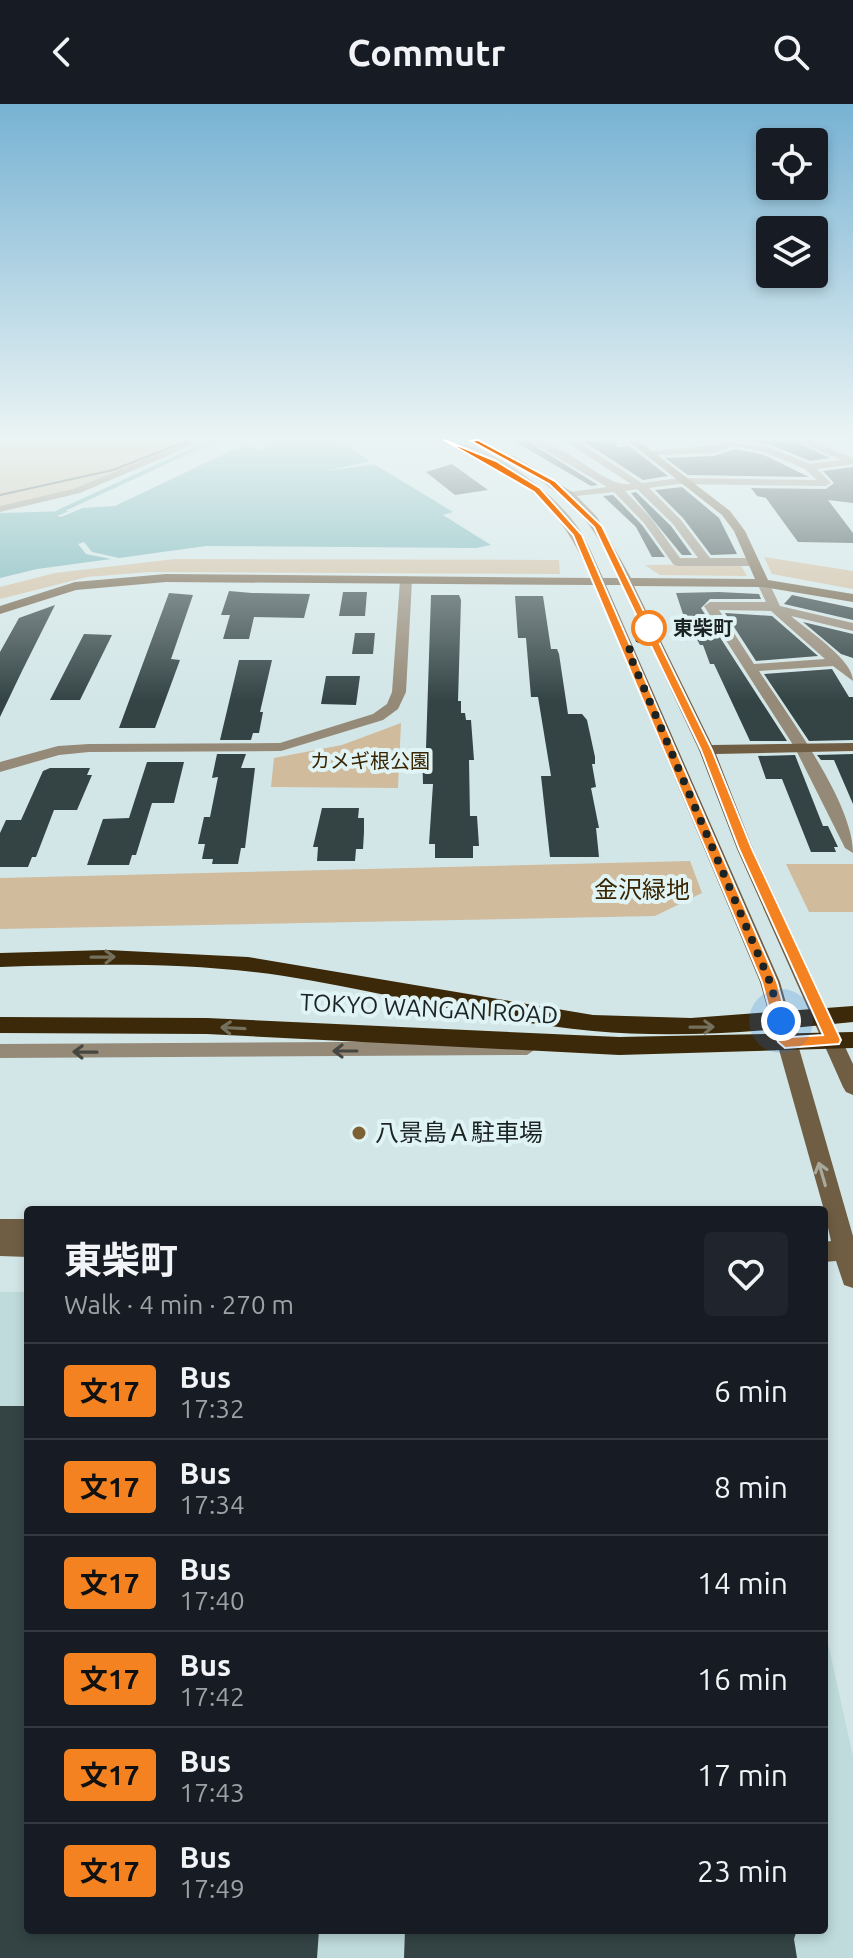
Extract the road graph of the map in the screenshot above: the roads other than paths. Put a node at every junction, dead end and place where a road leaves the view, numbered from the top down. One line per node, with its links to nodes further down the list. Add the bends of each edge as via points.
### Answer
1 (571, 528): 9 (street)
2 (599, 528): 10 (street)
3 (655, 528): 6 (street, via 677,562)
4 (683, 528): 6 (street)
5 (736, 528): 7 (street)
6 (706, 561): 7 (street)
7 (754, 562): 11 (street)
8 (406, 580): 9 (street); 14 (street, via 124,579 75,586); 22 (street, via 399,692 393,706 378,717 281,747 89,748)
9 (598, 582): 10 (street); 28 (street, via 770,982)
10 (627, 582): 11 (street); 21 (street)
11 (763, 583): 12 (street); 13 (street)
12 (853, 598)
13 (775, 608): 15 (street); 16 (street); 17 (street, via 710,606)
14 (0, 610)
15 (853, 627)
16 (840, 662): 17 (street); 18 (street)
17 (750, 668): 20 (street)
18 (853, 677)
19 (853, 747): 20 (street)
20 (802, 748): 21 (street); 23 (street)
21 (707, 750): 26 (street, via 745,849)
22 (0, 767)
23 (853, 848)
24 (0, 960): 28 (highway, TOKYO WANGAN ROAD, one-way to 28, via 215,960 592,1023)
25 (853, 1014): 26 (highway, TOKYO WANGAN ROAD)
26 (823, 1017): 28 (highway, TOKYO WANGAN ROAD); 29 (street)
27 (1, 1025): 30 (highway, TOKYO WANGAN ROAD, one-way to 27, via 207,1026)
28 (783, 1032): 29 (highway, TOKYO WANGAN ROAD); 30 (highway, TOKYO WANGAN ROAD); 33 (street, one-way to 28)
29 (843, 1040): 32 (street)
30 (619, 1046): 31 (street, one-way to 31)
31 (0, 1051)
32 (853, 1087)
33 (826, 1206)
34 (828, 1213): 39 (street, one-way to 34)
35 (0, 1229): 36 (street)
36 (24, 1229)
37 (0, 1246): 38 (street)
38 (24, 1247)
39 (837, 1249): 40 (street)
40 (853, 1278)

